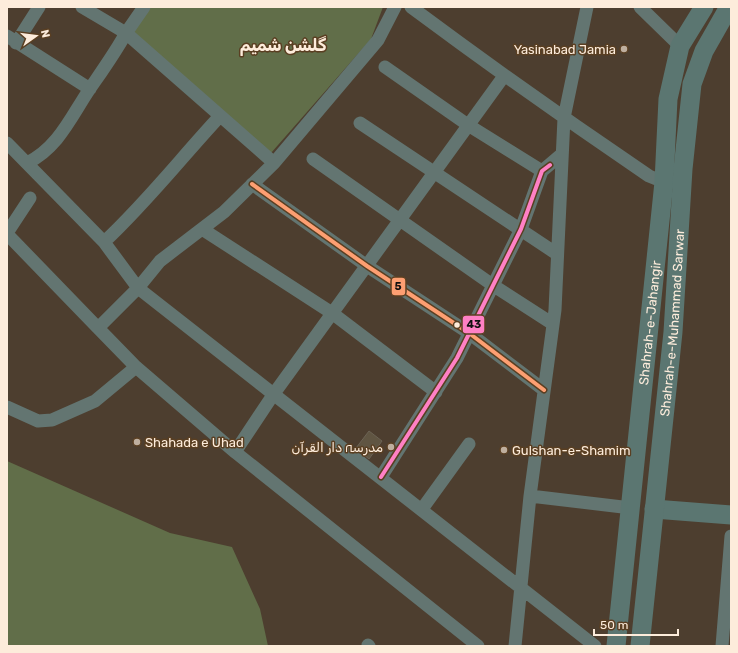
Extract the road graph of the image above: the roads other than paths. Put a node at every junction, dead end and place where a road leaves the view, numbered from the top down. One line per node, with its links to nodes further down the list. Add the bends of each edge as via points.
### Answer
1 (39, 7): 11 (street)
2 (82, 7): 10 (street)
3 (144, 7): 10 (street)
4 (395, 7): 24 (street, via 378,40)
5 (411, 7): 14 (street)
6 (588, 7): 17 (street)
7 (640, 7): 12 (street)
8 (704, 7): 12 (main road, Shahrah-e-Jahangir)
9 (728, 15): 54 (main road, Shahrah-e-Muhammad Sarwar, via 704,51 692,84 673,332)
10 (126, 33): 15 (street); 16 (street)
11 (11, 40): 15 (street)
12 (680, 46): 27 (main road, Shahrah-e-Jahangir, via 668,99)
13 (385, 67): 19 (street)
14 (504, 76): 17 (street); 19 (street)
15 (90, 89): 23 (street, via 60,137 37,158)
16 (220, 116): 24 (street); 34 (street, via 135,214)
17 (564, 118): 21 (street); 27 (street, via 649,176)
18 (360, 123): 26 (street)
19 (468, 125): 25 (street); 26 (street)
20 (7, 143): 23 (street)
21 (562, 154): 25 (street); 35 (street)
22 (313, 159): 30 (street)
23 (26, 163): 34 (street)
24 (274, 163): 28 (street)
25 (542, 171): 32 (street)
26 (434, 172): 30 (street); 32 (street)
27 (664, 182): 52 (main road, Shahrah-e-Jahangir)
28 (252, 184): 31 (street, via 224,212); 36 (street)
29 (7, 218): 33 (street, via 30,198)
30 (400, 220): 36 (street); 37 (street)
31 (202, 229): 38 (street, via 160,261); 39 (street)
32 (521, 230): 35 (street); 37 (street)
33 (7, 233): 41 (street)
34 (104, 242): 38 (street)
35 (557, 254): 40 (street)
36 (367, 266): 39 (street); 42 (street)
37 (494, 286): 40 (street); 42 (street)
38 (138, 288): 41 (street); 46 (street)
39 (332, 313): 45 (street); 46 (street)
40 (553, 324): 44 (street)
41 (98, 328): 43 (street)
42 (469, 332): 44 (street); 45 (street, via 457,358)
43 (136, 367): 47 (street, via 95,401 52,420 38,421); 49 (street)
44 (544, 390): 51 (street)
45 (436, 392): 50 (street)
46 (273, 395): 49 (street); 50 (street)
47 (7, 407)
48 (469, 444): 53 (street)
49 (235, 452): 59 (street)
50 (381, 477): 53 (street)
51 (530, 496): 52 (street); 57 (street)
52 (631, 508): 62 (main road, Shahrah-e-Jahangir)
53 (422, 509): 57 (street)
54 (654, 509): 55 (main road); 63 (main road, Shahrah-e-Muhammad Sarwar)
55 (731, 515)
56 (731, 536): 58 (street)
57 (521, 589): 60 (street); 61 (street)
58 (729, 594): 64 (street)
59 (478, 646)
60 (515, 646)
61 (595, 646)
62 (616, 646)
63 (640, 646)
64 (722, 646)

